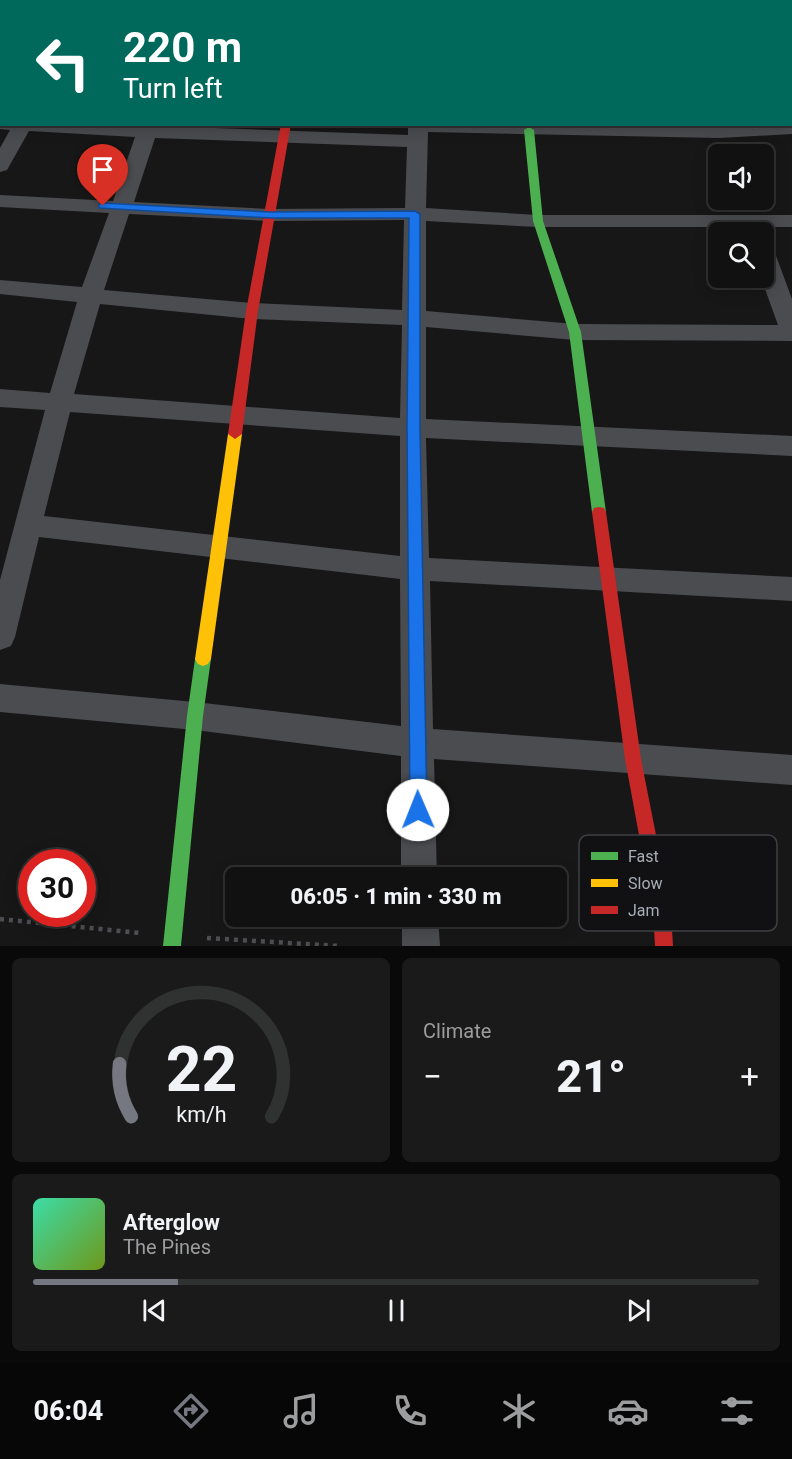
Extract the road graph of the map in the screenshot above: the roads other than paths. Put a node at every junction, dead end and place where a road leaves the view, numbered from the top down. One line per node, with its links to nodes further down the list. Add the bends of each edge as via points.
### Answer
1 (22, 126): 10 (street)
2 (65, 126): 3 (street)
3 (148, 128): 8 (street, via 207,135); 12 (street)
4 (583, 128): 7 (street); 9 (street)
5 (792, 128): 9 (street)
6 (418, 130): 7 (street); 8 (street); 13 (street)
7 (530, 130): 15 (street)
8 (284, 131): 14 (street)
9 (719, 134)
10 (0, 166)
11 (0, 201): 12 (street)
12 (123, 207): 14 (street); 21 (street)
13 (415, 214): 14 (street); 15 (street); 23 (street)
14 (270, 215): 22 (street)
15 (538, 221): 18 (street); 25 (street)
16 (792, 221): 17 (street)
17 (774, 224)
18 (708, 227)
19 (774, 280): 24 (street)
20 (0, 287): 21 (street)
21 (91, 295): 22 (street); 27 (street)
22 (252, 311): 23 (street); 28 (street)
23 (413, 318): 25 (street); 29 (street)
24 (790, 323): 25 (street)
25 (575, 332): 30 (street)
26 (0, 398): 27 (street)
27 (59, 402): 28 (street); 32 (street)
28 (237, 417): 29 (street); 33 (street)
29 (413, 428): 30 (street); 34 (street)
30 (591, 438): 31 (street); 35 (street)
31 (792, 446)
32 (27, 525): 33 (street); 37 (street)
33 (219, 548): 34 (street); 39 (street)
34 (415, 568): 35 (street); 40 (street)
35 (608, 580): 36 (street); 41 (street)
36 (792, 590)
37 (2, 620)
38 (0, 698): 39 (street)
39 (195, 716): 40 (street); 47 (street)
40 (417, 743): 41 (street); 44 (street)
41 (633, 759): 42 (street); 43 (street)
42 (792, 770)
43 (648, 835)
44 (419, 867)
45 (420, 927): 48 (street)
46 (663, 931): 49 (street)
47 (172, 946)
48 (421, 946)
49 (664, 946)

